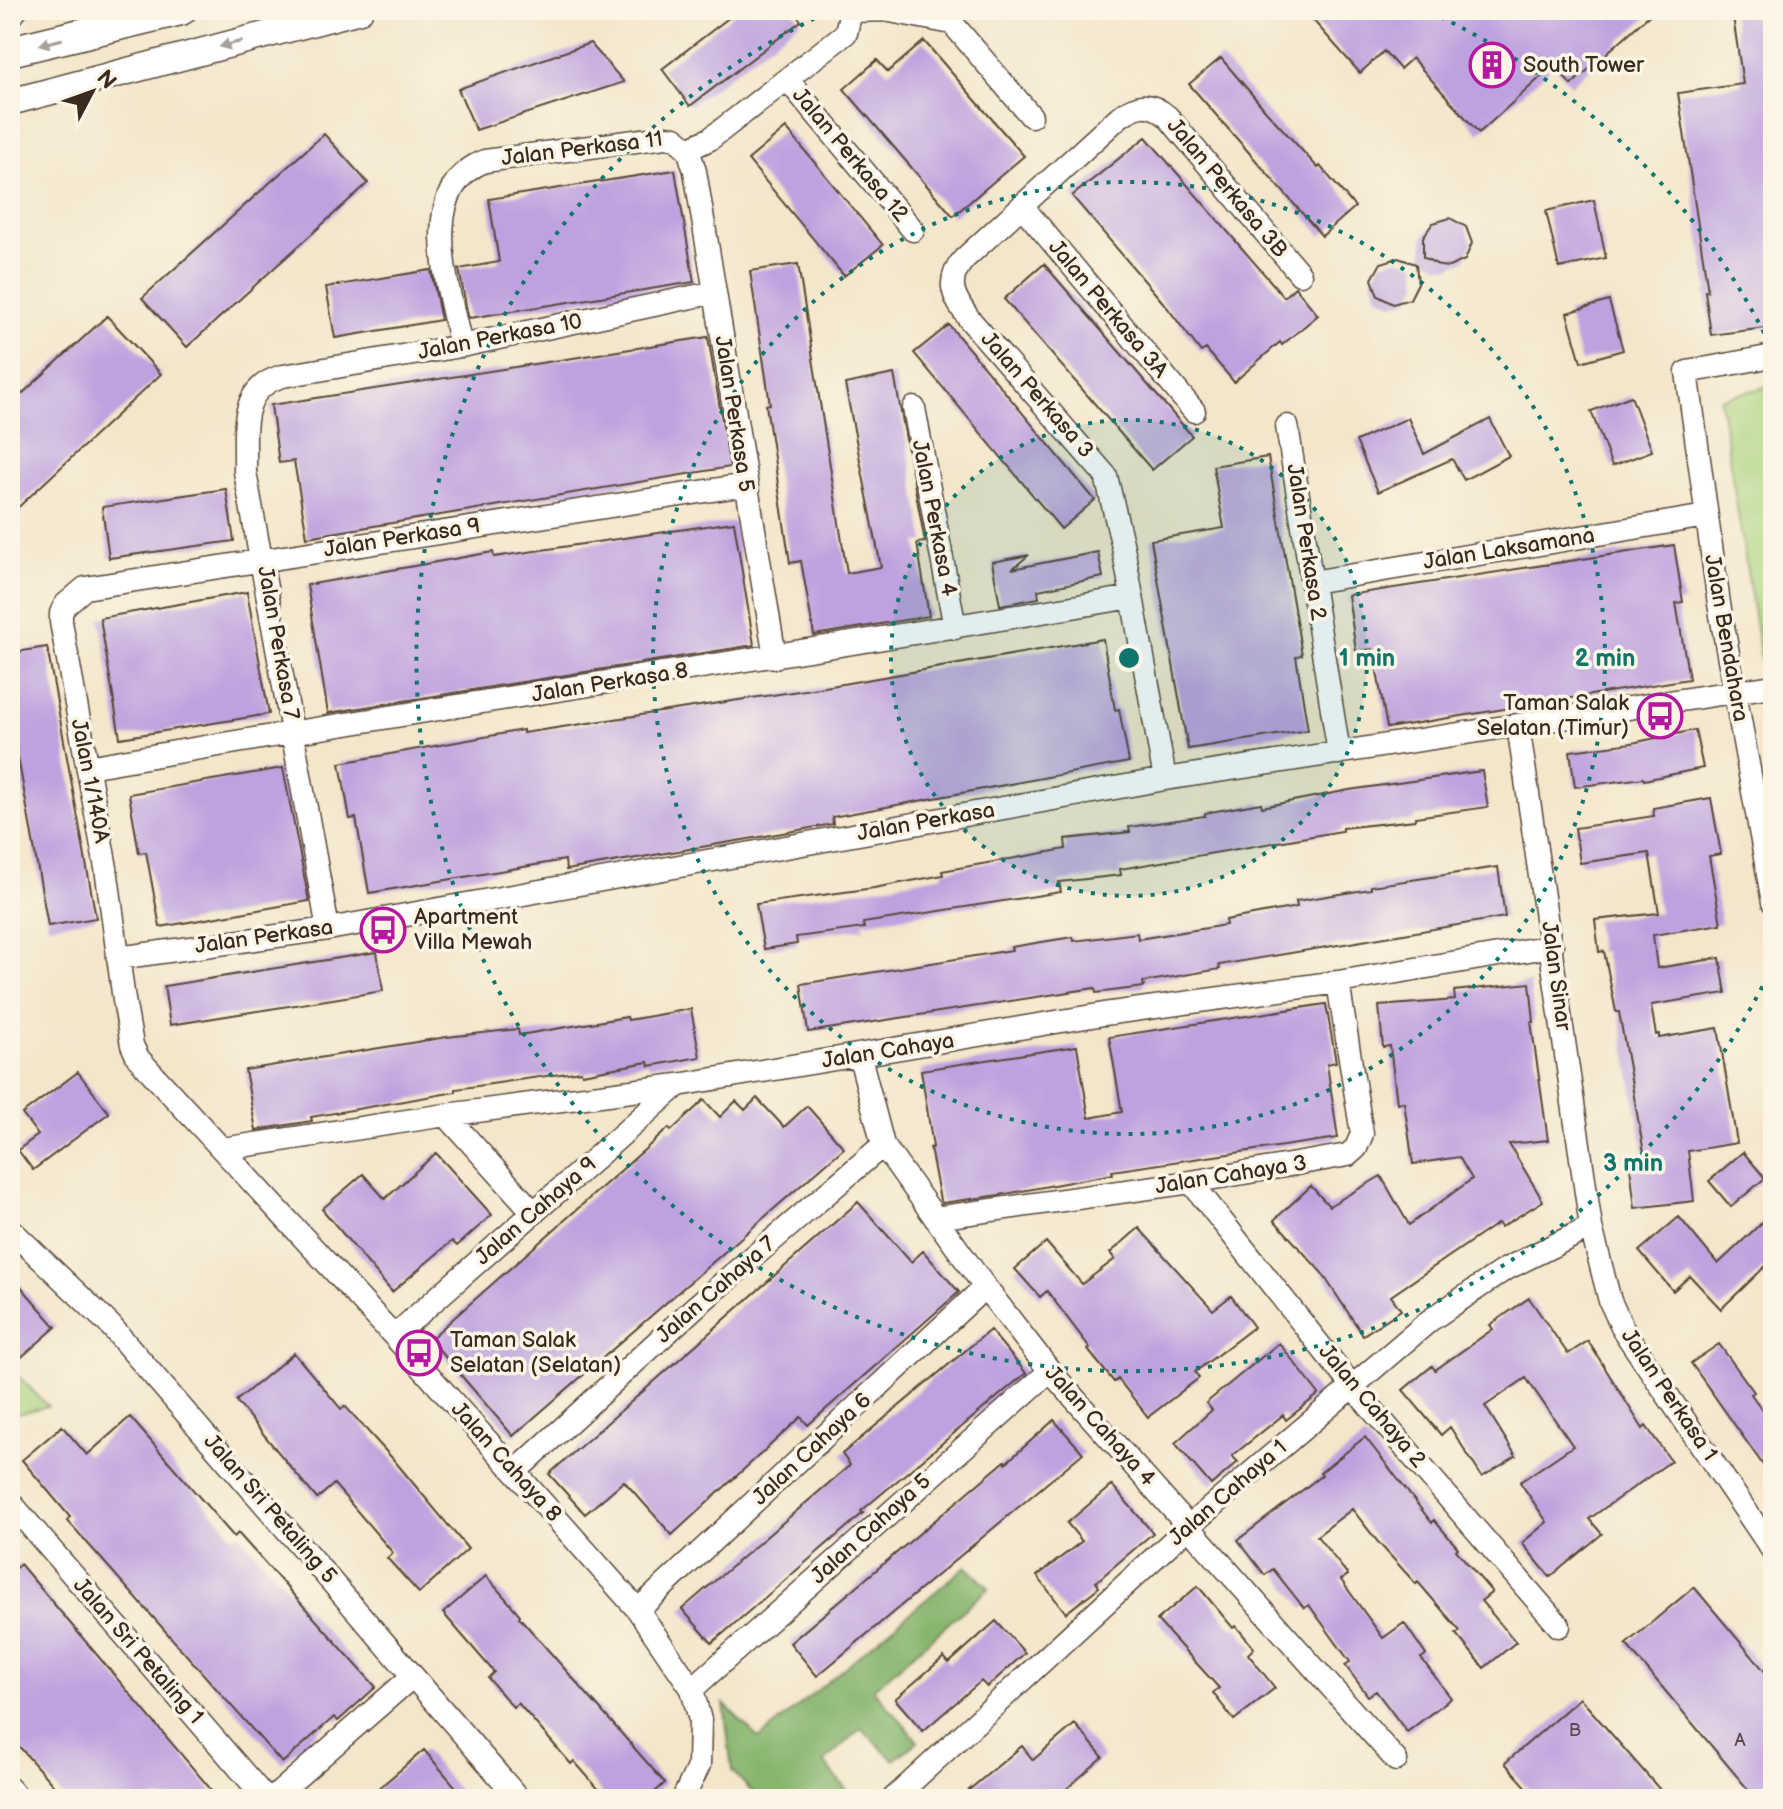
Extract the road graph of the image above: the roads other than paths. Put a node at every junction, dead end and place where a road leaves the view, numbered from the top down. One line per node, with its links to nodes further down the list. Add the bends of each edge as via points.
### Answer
1 (181, 10): 4 (highway, one-way to 4)
2 (360, 10): 6 (main road, one-way to 6)
3 (851, 10): 5 (street, Jalan Perkasa 11, via 846,33); 8 (street, Jalan Perkasa 11, via 885,10 952,23)
4 (10, 51)
5 (787, 79): 9 (street, Jalan Perkasa 11, via 710,139); 12 (street, Jalan Perkasa 12)
6 (10, 102)
7 (1151, 106): 11 (street, Jalan Perkasa 3, via 1119,117); 13 (street, Jalan Perkasa 3B, via 1168,117)
8 (1031, 116)
9 (688, 149): 10 (street, Jalan Perkasa 11); 15 (street, Jalan Perkasa 11, via 665,137 473,165 449,199 441,230)
10 (695, 171): 14 (street, Jalan Perkasa 5)
11 (1022, 206): 19 (street, Jalan Perkasa 3A); 25 (street, Jalan Perkasa 3, via 957,268 953,292 970,320 1104,473)
12 (913, 230)
13 (1300, 274)
14 (715, 292): 15 (street, Jalan Perkasa 10); 21 (street, Jalan Perkasa 5)
15 (461, 346): 17 (street, Jalan Perkasa 10)
16 (1773, 356): 22 (street, Jalan Bendahara, via 1687,372)
17 (283, 376): 23 (street, Jalan Perkasa 7, via 261,385 249,402 245,472)
18 (914, 408): 27 (street, Jalan Perkasa 4)
19 (1194, 411)
20 (1287, 426): 24 (street, Jalan Perkasa 2)
21 (745, 485): 23 (street, Jalan Perkasa 9); 28 (street, Jalan Perkasa 5)
22 (1706, 516): 24 (street, Jalan Laksamana); 30 (street, Jalan Bendahara)
23 (263, 559): 26 (street, Jalan Perkasa 9, via 85,588); 32 (street, Jalan Perkasa 7)
24 (1312, 582): 33 (street, Jalan Perkasa 2)
25 (1132, 597): 27 (street, Jalan Perkasa 8); 35 (street, Jalan Perkasa 3)
26 (65, 605): 34 (street, Jalan 1/140A, via 61,622)
27 (955, 628): 28 (street, Jalan Perkasa 8)
28 (775, 657): 32 (street, Jalan Perkasa 8)
29 (1773, 686): 30 (street, Jalan Perkasa)
30 (1734, 690): 31 (street, Jalan Perkasa); 36 (street, Jalan Bendahara)
31 (1518, 725): 33 (street, Jalan Perkasa); 39 (street, Jalan Sinar)
32 (293, 732): 34 (street, Jalan Perkasa 8); 38 (street, Jalan Perkasa 7)
33 (1339, 753): 35 (street, Jalan Perkasa)
34 (88, 767): 40 (street, Jalan 1/140A)
35 (1165, 779): 38 (street, Jalan Perkasa)
36 (1771, 874): 37 (street, Jalan Bendahara)
37 (1773, 902)
38 (328, 929): 40 (street, Jalan Perkasa)
39 (1552, 946): 41 (street, Jalan Cahaya); 50 (street, Jalan Sinar)
40 (118, 958): 46 (street, Jalan Cahaya 8, via 138,1058)
41 (1338, 982): 42 (street, Jalan Cahaya, via 1104,1014); 47 (street, Jalan Cahaya 3, via 1362,1134 1356,1148 1339,1158)
42 (860, 1057): 43 (street, Jalan Cahaya); 45 (street, Jalan Cahaya 4)
43 (678, 1085): 44 (street, Jalan Cahaya); 48 (street, Jalan Cahaya 9)
44 (446, 1115): 46 (street, Jalan Cahaya); 48 (street)
45 (883, 1145): 49 (street, Jalan Cahaya 4); 56 (street, Jalan Cahaya 7)
46 (222, 1149): 53 (street, Jalan Cahaya 8)
47 (1191, 1182): 49 (street, Jalan Cahaya 3); 55 (street, Jalan Cahaya 2)
48 (534, 1213): 53 (street, Jalan Cahaya 9)
49 (935, 1218): 52 (street, Jalan Cahaya 4)
50 (1591, 1227): 55 (street, Jalan Cahaya 1, via 1504,1270 1429,1321); 59 (street, Jalan Perkasa 1, via 1610,1301 1624,1331)
51 (10, 1229): 62 (street, Jalan Sri Petaling 5, via 110,1325)
52 (985, 1287): 54 (street, Jalan Cahaya 4); 60 (street, Jalan Cahaya 6)
53 (394, 1336): 56 (street, Jalan Cahaya 8)
54 (1050, 1371): 58 (street, Jalan Cahaya 4); 63 (street, Jalan Cahaya 5)
55 (1352, 1386): 58 (street, Jalan Cahaya 1); 61 (street, Jalan Cahaya 2)
56 (516, 1471): 60 (street, Jalan Cahaya 8)
57 (10, 1502): 68 (street, Jalan Sri Petaling 1)
58 (1189, 1526): 64 (street, Jalan Cahaya 4); 66 (street, Jalan Cahaya 1)
59 (1773, 1551)
60 (638, 1610): 63 (street, Jalan Cahaya 8)
61 (1559, 1626)
62 (413, 1676): 68 (street); 69 (street, Jalan Sri Petaling 5)
63 (692, 1689): 70 (street, Jalan Cahaya 8, via 700,1720 699,1765)
64 (1396, 1760)
65 (10, 1789): 67 (street)
66 (906, 1794)
67 (18, 1799)
68 (269, 1799)
69 (519, 1799)
70 (683, 1799)

